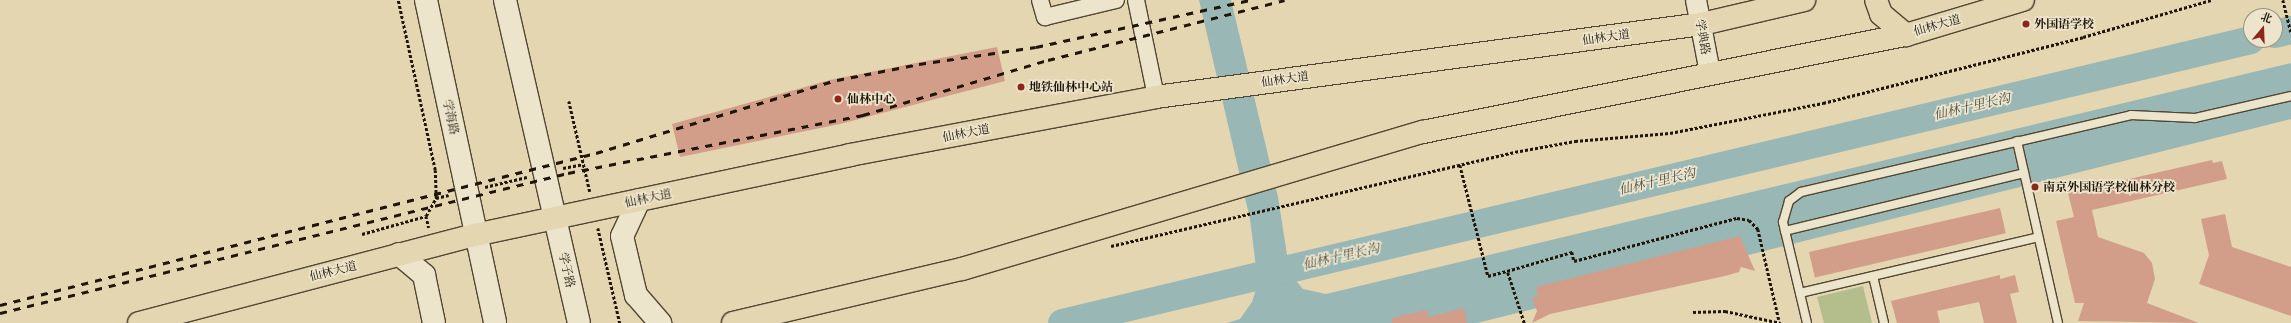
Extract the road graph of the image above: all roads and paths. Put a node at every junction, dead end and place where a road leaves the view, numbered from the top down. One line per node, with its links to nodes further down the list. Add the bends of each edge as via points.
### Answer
1 (398, 0): 25 (path, via 435,170)
2 (426, 0): 24 (main road, 学海路)
3 (505, 0): 22 (main road)
4 (1040, 0): 5 (street, via 1045,17)
5 (1116, 0)
6 (1136, 0): 17 (street)
7 (1696, 0): 13 (street, 学典路)
8 (1804, 0): 13 (main road, 仙林大道)
9 (1876, 0): 15 (main road, via 1881,14)
10 (2023, 0): 15 (main road, 仙林大道)
11 (2211, 0): 21 (path, via 1823,103 1670,133 1575,141)
12 (2283, 0): 14 (path)
13 (1702, 24): 16 (street, 学典路); 17 (main road, 仙林大道)
14 (2291, 32)
15 (1906, 34): 16 (main road, 仙林大道)
16 (1710, 73): 44 (main road, 仙林大道, via 1423,132 962,269)
17 (1156, 96): 26 (main road, 仙林大道)
18 (2291, 96): 19 (lane, via 2194,118 2131,115)
19 (2017, 142): 23 (lane); 28 (lane, via 1801,192 1786,208)
20 (583, 164): 22 (path)
21 (1460, 166): 32 (path); 34 (path, via 1488,276)
22 (544, 173): 24 (path); 27 (main road)
23 (2024, 173): 28 (lane); 31 (lane)
24 (466, 191): 25 (path); 30 (main road, 学海路)
25 (436, 198): 29 (path, via 426,216)
26 (639, 200): 27 (main road, 仙林大道); 43 (main road, via 622,236 636,295)
27 (554, 218): 30 (main road, 仙林大道); 42 (main road, 学子路)
28 (1785, 231): 36 (lane)
29 (362, 234)
30 (475, 235): 33 (main road, 仙林大道); 41 (main road)
31 (2038, 237): 35 (lane); 49 (lane)
32 (1102, 248)
33 (399, 254): 39 (main road, 仙林大道); 40 (main road, via 424,275)
34 (1507, 271): 38 (path, via 1572,252 1574,261 1743,218 1758,229); 45 (path)
35 (1873, 276): 36 (lane); 48 (lane)
36 (1800, 293): 47 (lane)
37 (1693, 312): 38 (path, via 1725,311 1759,320)
38 (1779, 320): 46 (path)
39 (139, 323)
40 (434, 323)
41 (495, 323)
42 (579, 323)
43 (660, 323)
44 (733, 323)
45 (1524, 323)
46 (1781, 323)
47 (1807, 323)
48 (1884, 323)
49 (2058, 323)

